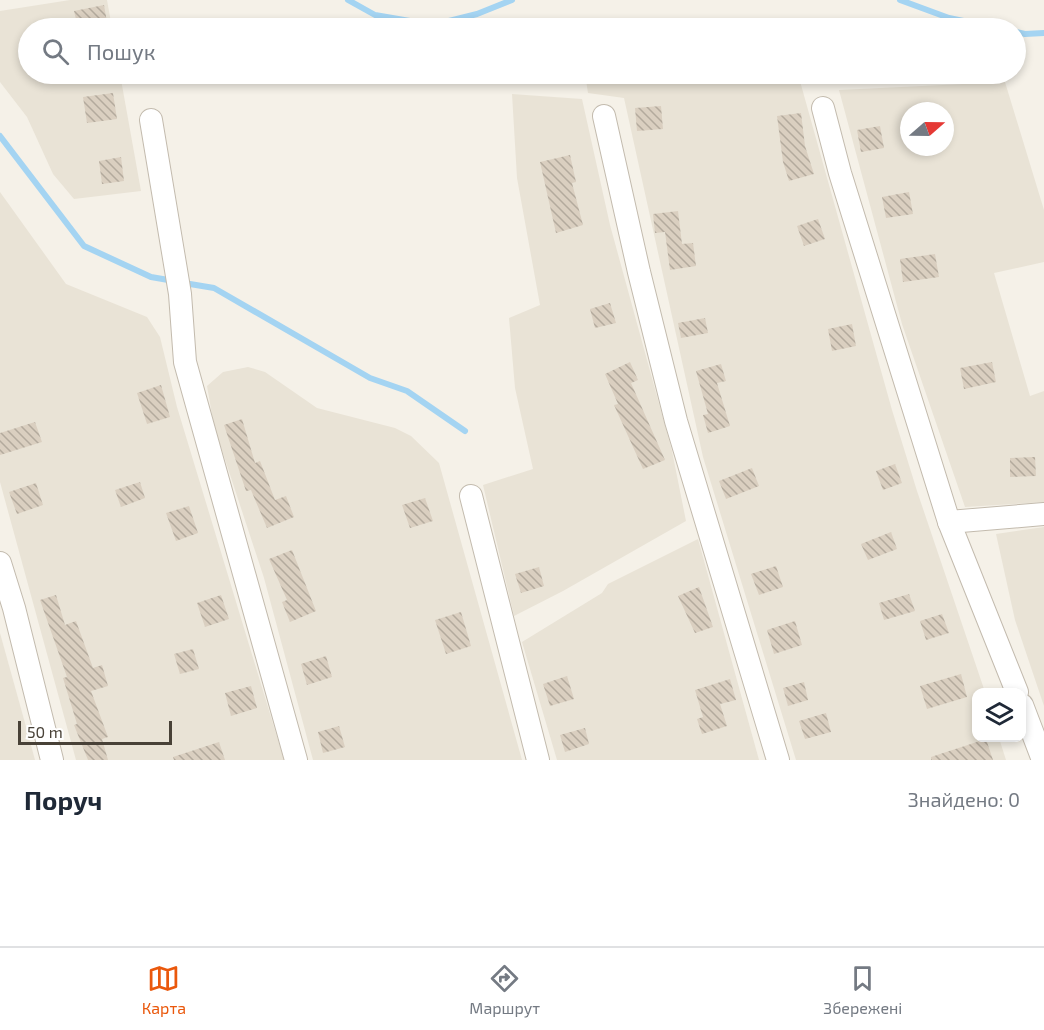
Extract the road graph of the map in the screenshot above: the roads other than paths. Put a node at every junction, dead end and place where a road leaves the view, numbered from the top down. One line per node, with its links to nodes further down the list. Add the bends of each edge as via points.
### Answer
1 (823, 108): 6 (street)
2 (604, 116): 13 (street, via 675,421)
3 (151, 120): 11 (street, via 180,294 185,362)
4 (471, 496): 12 (street)
5 (1044, 514): 6 (street)
6 (949, 522): 8 (street)
7 (0, 563): 10 (street)
8 (1015, 688)
9 (1026, 715): 14 (street)
10 (52, 760)
11 (296, 760)
12 (538, 760)
13 (778, 760)
14 (1043, 760)

